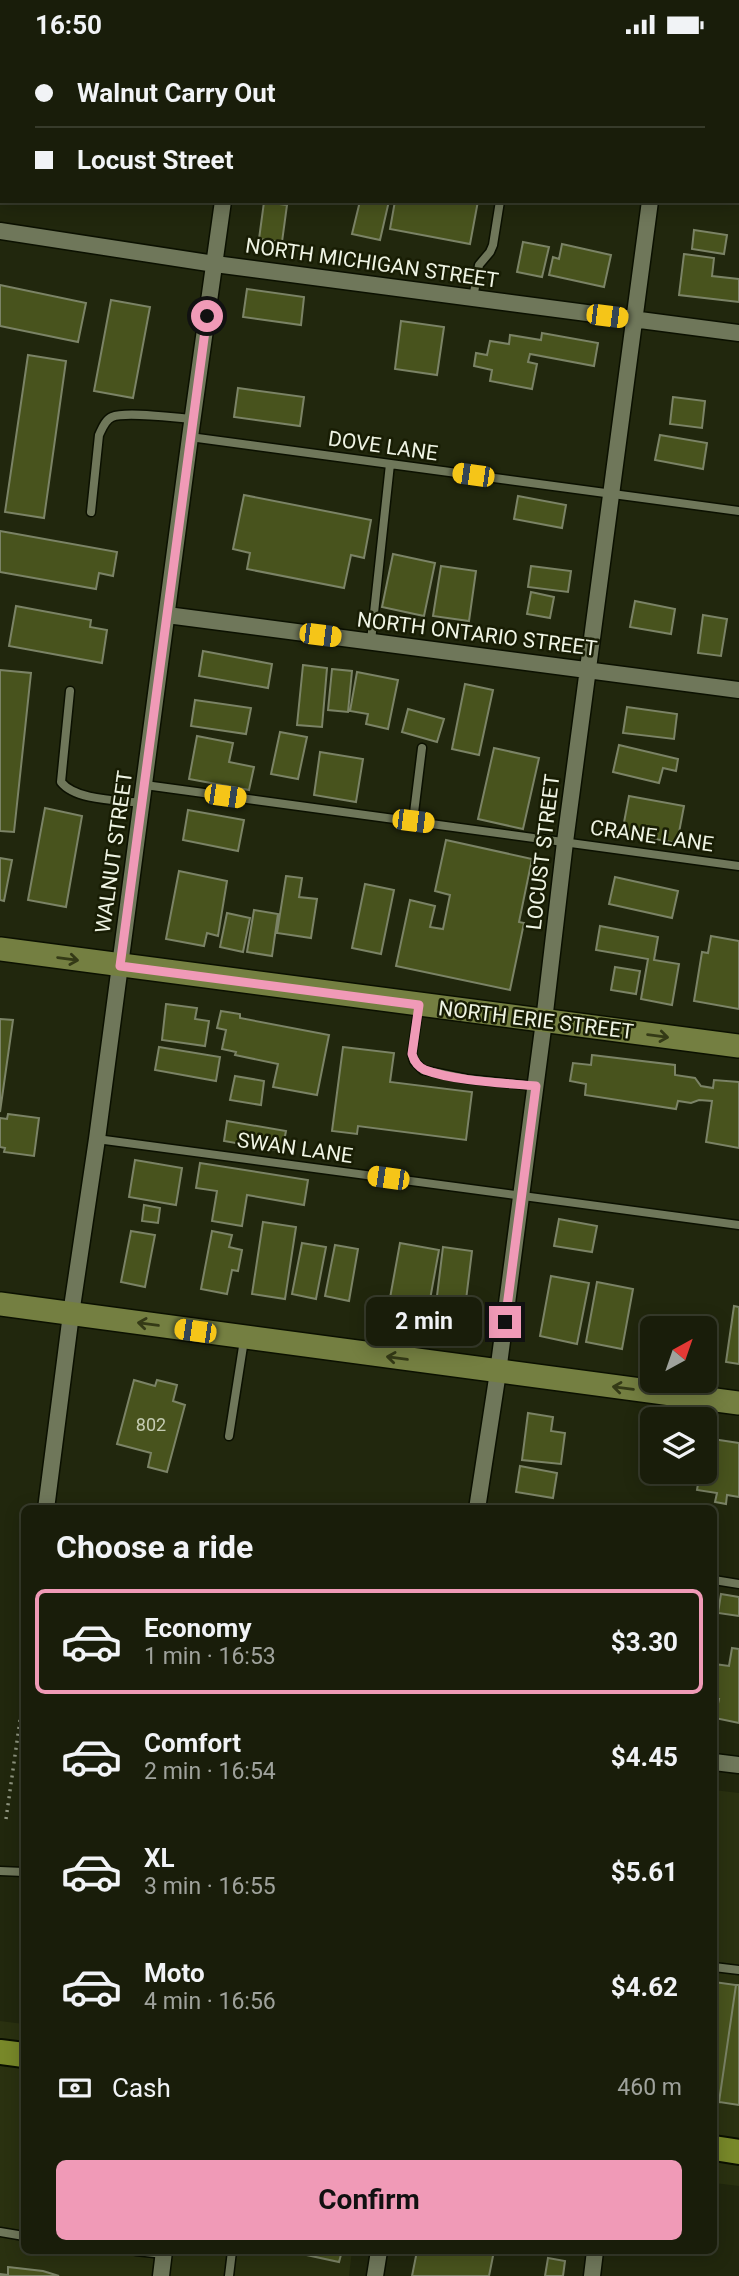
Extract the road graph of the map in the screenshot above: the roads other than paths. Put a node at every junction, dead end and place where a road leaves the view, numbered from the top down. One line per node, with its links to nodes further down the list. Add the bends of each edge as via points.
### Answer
1 (223, 203): 5 (street, WALNUT STREET)
2 (500, 203): 6 (lane, via 493,245 479,265)
3 (650, 203): 7 (street, LOCUST STREET)
4 (0, 231): 5 (street, NORTH MICHIGAN STREET)
5 (215, 264): 6 (street, NORTH MICHIGAN STREET); 9 (street, WALNUT STREET)
6 (473, 298): 7 (street, NORTH MICHIGAN STREET)
7 (634, 319): 8 (street, NORTH MICHIGAN STREET); 12 (street, LOCUST STREET)
8 (739, 333)
9 (192, 419): 10 (street, WALNUT STREET); 14 (lane, via 138,415 112,417 104,424)
10 (190, 437): 11 (lane, DOVE LANE); 15 (street, WALNUT STREET)
11 (390, 464): 12 (lane, DOVE LANE); 16 (lane)
12 (611, 494): 13 (lane, DOVE LANE); 17 (street, LOCUST STREET)
13 (739, 511)
14 (91, 512)
15 (167, 615): 16 (street, NORTH ONTARIO STREET); 21 (street, WALNUT STREET)
16 (371, 641): 17 (street, NORTH ONTARIO STREET)
17 (588, 670): 18 (street, NORTH ONTARIO STREET); 24 (street, LOCUST STREET)
18 (739, 690)
19 (71, 691): 22 (lane, via 61,782 76,795)
20 (422, 748): 23 (lane)
21 (145, 785): 22 (street, WALNUT STREET); 23 (lane, CRANE LANE)
22 (142, 803): 27 (street, WALNUT STREET)
23 (413, 821): 24 (lane, CRANE LANE)
24 (565, 842): 25 (lane, CRANE LANE); 29 (street, LOCUST STREET)
25 (739, 866)
26 (0, 949): 27 (street, NORTH ERIE STREET, one-way to 27)
27 (120, 966): 28 (street, NORTH ERIE STREET); 32 (street, WALNUT STREET)
28 (419, 1005): 29 (street, NORTH ERIE STREET); 31 (lane, via 412,1054 423,1070)
29 (544, 1021): 30 (street, NORTH ERIE STREET, one-way to 30); 31 (street, LOCUST STREET)
30 (739, 1046)
31 (536, 1086): 33 (street, LOCUST STREET)
32 (97, 1139): 33 (lane, SWAN LANE); 36 (street, WALNUT STREET)
33 (521, 1195): 34 (lane, SWAN LANE); 38 (street, LOCUST STREET)
34 (739, 1225)
35 (0, 1304): 36 (street)
36 (71, 1314): 37 (street, one-way to 36); 41 (street, WALNUT STREET)
37 (245, 1338): 38 (street, one-way to 37); 40 (lane)
38 (498, 1372): 39 (street, one-way to 38); 42 (street, LOCUST STREET)
39 (739, 1403)
40 (229, 1436)
41 (47, 1505)
42 (478, 1505)
43 (717, 1580): 44 (lane)
44 (739, 1584)
45 (717, 1762): 46 (street)
46 (739, 1765)
47 (0, 1871): 48 (lane)
48 (21, 1871)
49 (717, 1967): 50 (lane)
50 (739, 1970)
51 (0, 2052): 52 (main road)
52 (21, 2055)
53 (717, 2148): 54 (main road)
54 (739, 2152)
55 (0, 2232): 56 (lane)
56 (21, 2236)
57 (164, 2254): 61 (street)
58 (232, 2254): 62 (lane)
59 (379, 2254): 63 (street)
60 (595, 2254): 64 (street)
61 (161, 2276)
62 (229, 2276)
63 (375, 2276)
64 (592, 2276)

